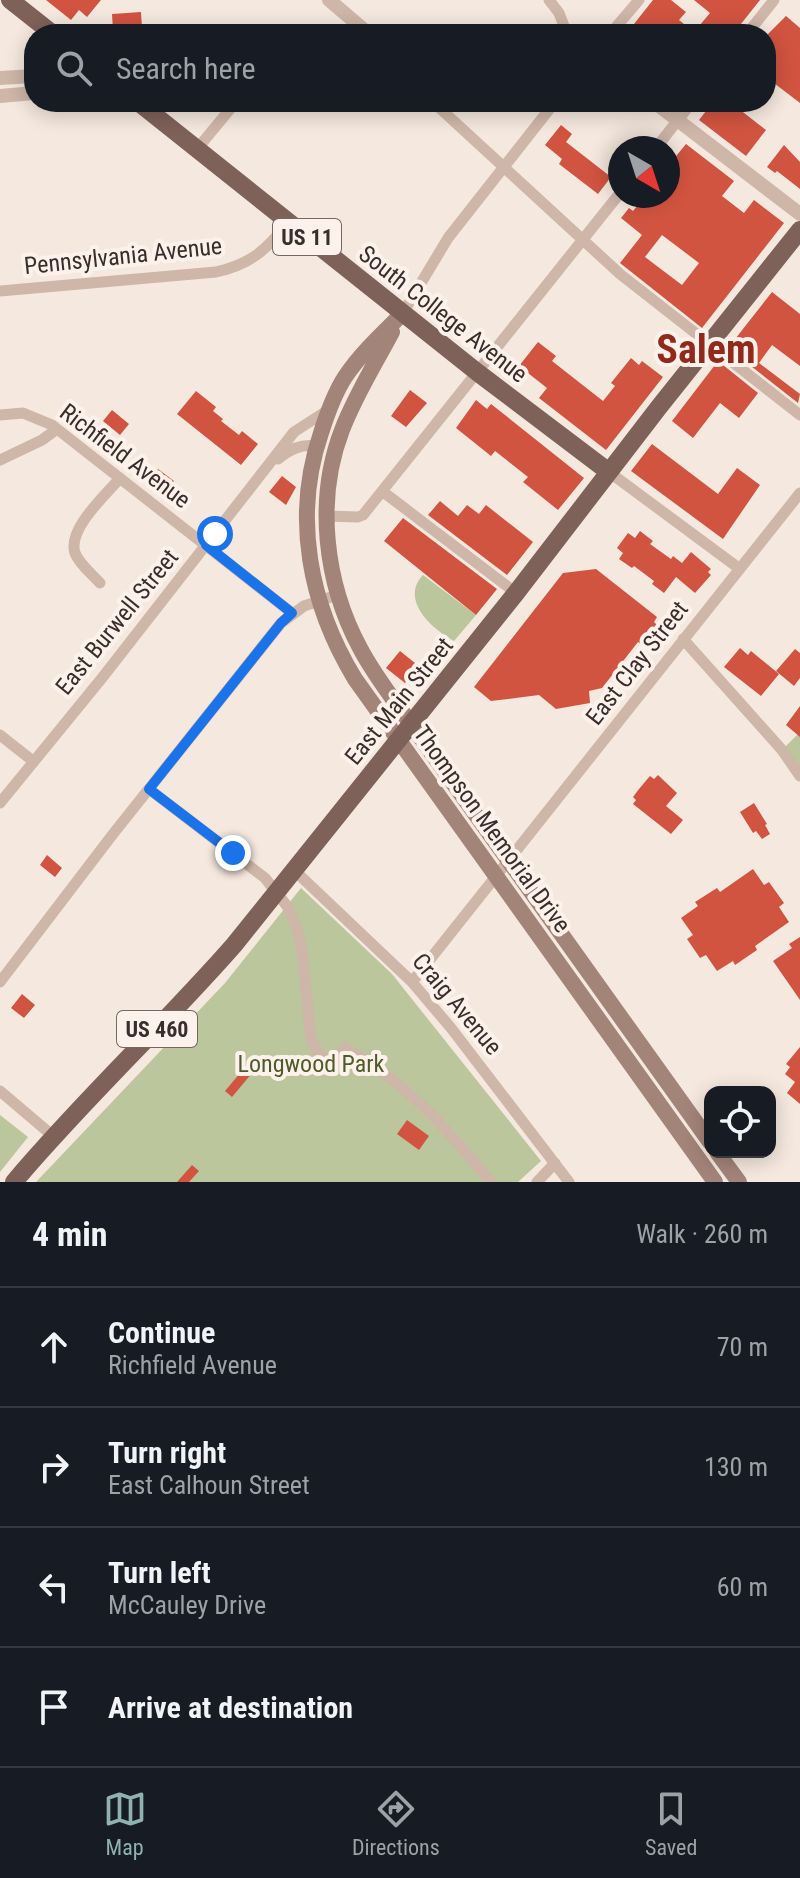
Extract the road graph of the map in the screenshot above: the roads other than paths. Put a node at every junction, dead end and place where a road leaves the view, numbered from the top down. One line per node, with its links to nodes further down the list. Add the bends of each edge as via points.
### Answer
1 (10, 0): 6 (street); 7 (main road)
2 (329, 0): 8 (street)
3 (549, 0): 9 (street)
4 (639, 0): 10 (street)
5 (774, 0): 11 (street)
6 (0, 13)
7 (40, 24)
8 (357, 24)
9 (563, 24)
10 (619, 24)
11 (755, 24)
12 (24, 77): 13 (street)
13 (0, 78)
14 (24, 94): 15 (street)
15 (0, 96)
16 (151, 112): 24 (main road, South College Avenue / US 11)
17 (228, 112): 24 (street)
18 (444, 112): 25 (street)
19 (547, 112): 25 (street)
20 (667, 112): 22 (street)
21 (684, 112): 22 (street)
22 (678, 120): 23 (street); 27 (street)
23 (665, 136)
24 (197, 149): 28 (main road, South College Avenue / US 11)
25 (502, 167): 30 (street); 32 (street, via 448,238)
26 (608, 208): 30 (street)
27 (800, 214)
28 (288, 223): 31 (street, Pennsylvania Avenue, via 248,261 216,272); 32 (main road, South College Avenue / US 11)
29 (800, 230): 33 (main road, East Main Street)
30 (582, 240): 33 (street); 34 (street)
31 (0, 291)
32 (403, 313): 34 (main road, South College Avenue / US 11); 35 (main road, Thompson Memorial Drive, via 345,378); 46 (main road, Thompson Memorial Drive, via 341,432)
33 (708, 345): 37 (street); 42 (main road, East Main Street)
34 (477, 372): 42 (main road, South College Avenue / US 11); 44 (street)
35 (328, 410): 39 (main road, Thompson Memorial Drive); 41 (street, East Burwell Street, via 294,432)
36 (0, 415): 38 (street, Richfield Avenue, via 23,413)
37 (800, 415)
38 (57, 429): 40 (street); 43 (street, Richfield Avenue)
39 (316, 446): 41 (street, East Burwell Street, via 293,448); 52 (main road, Thompson Memorial Drive, via 307,525)
40 (0, 460)
41 (269, 468): 47 (street, East Burwell Street)
42 (609, 472): 48 (street); 50 (main road, East Main Street / US 460)
43 (120, 478): 47 (street, Richfield Avenue); 49 (street, via 74,541 78,559)
44 (382, 491): 46 (street, via 358,517); 50 (street)
45 (800, 493): 48 (street, East Clay Street)
46 (326, 516): 51 (main road, Thompson Memorial Drive)
47 (206, 545): 53 (street, Richfield Avenue); 58 (street, East Burwell Street)
48 (740, 569): 54 (street, East Clay Street)
49 (100, 583)
50 (516, 593): 55 (main road, East Main Street / US 460)
51 (337, 595): 52 (street); 55 (main road, Thompson Memorial Drive, via 360,650)
52 (319, 601): 53 (street); 57 (main road, Thompson Memorial Drive, via 339,653)
53 (292, 613): 60 (street)
54 (683, 639): 59 (street); 62 (street, East Clay Street)
55 (411, 724): 57 (main road, East Main Street / US 460); 62 (main road, Thompson Memorial Drive)
56 (0, 735): 58 (street)
57 (398, 740): 63 (main road, East Main Street / US 460); 64 (main road, Thompson Memorial Drive)
58 (33, 761): 61 (street, East Burwell Street)
59 (800, 776)
60 (149, 789): 65 (street); 66 (street)
61 (0, 803)
62 (508, 859): 64 (street, East Clay Street); 69 (main road, Thompson Memorial Drive)
63 (294, 870): 65 (main road, East Main Street / US 460); 67 (street, Craig Avenue)
64 (496, 876): 67 (street, East Clay Street); 77 (main road, Thompson Memorial Drive)
65 (276, 892): 70 (main road, East Main Street / US 460, via 189,996); 74 (street, via 297,929 320,1056 333,1062 345,1048 383,1073 439,1120)
66 (0, 982)
67 (412, 982): 72 (street, Craig Avenue)
68 (0, 1091): 70 (street)
69 (704, 1134)
70 (53, 1136): 73 (main road, East Main Street / US 460)
71 (721, 1158): 78 (main road)
72 (555, 1163): 75 (street); 76 (street, Craig Avenue)
73 (14, 1182)
74 (491, 1182)
75 (537, 1182)
76 (569, 1182)
77 (715, 1182)
78 (739, 1182)

